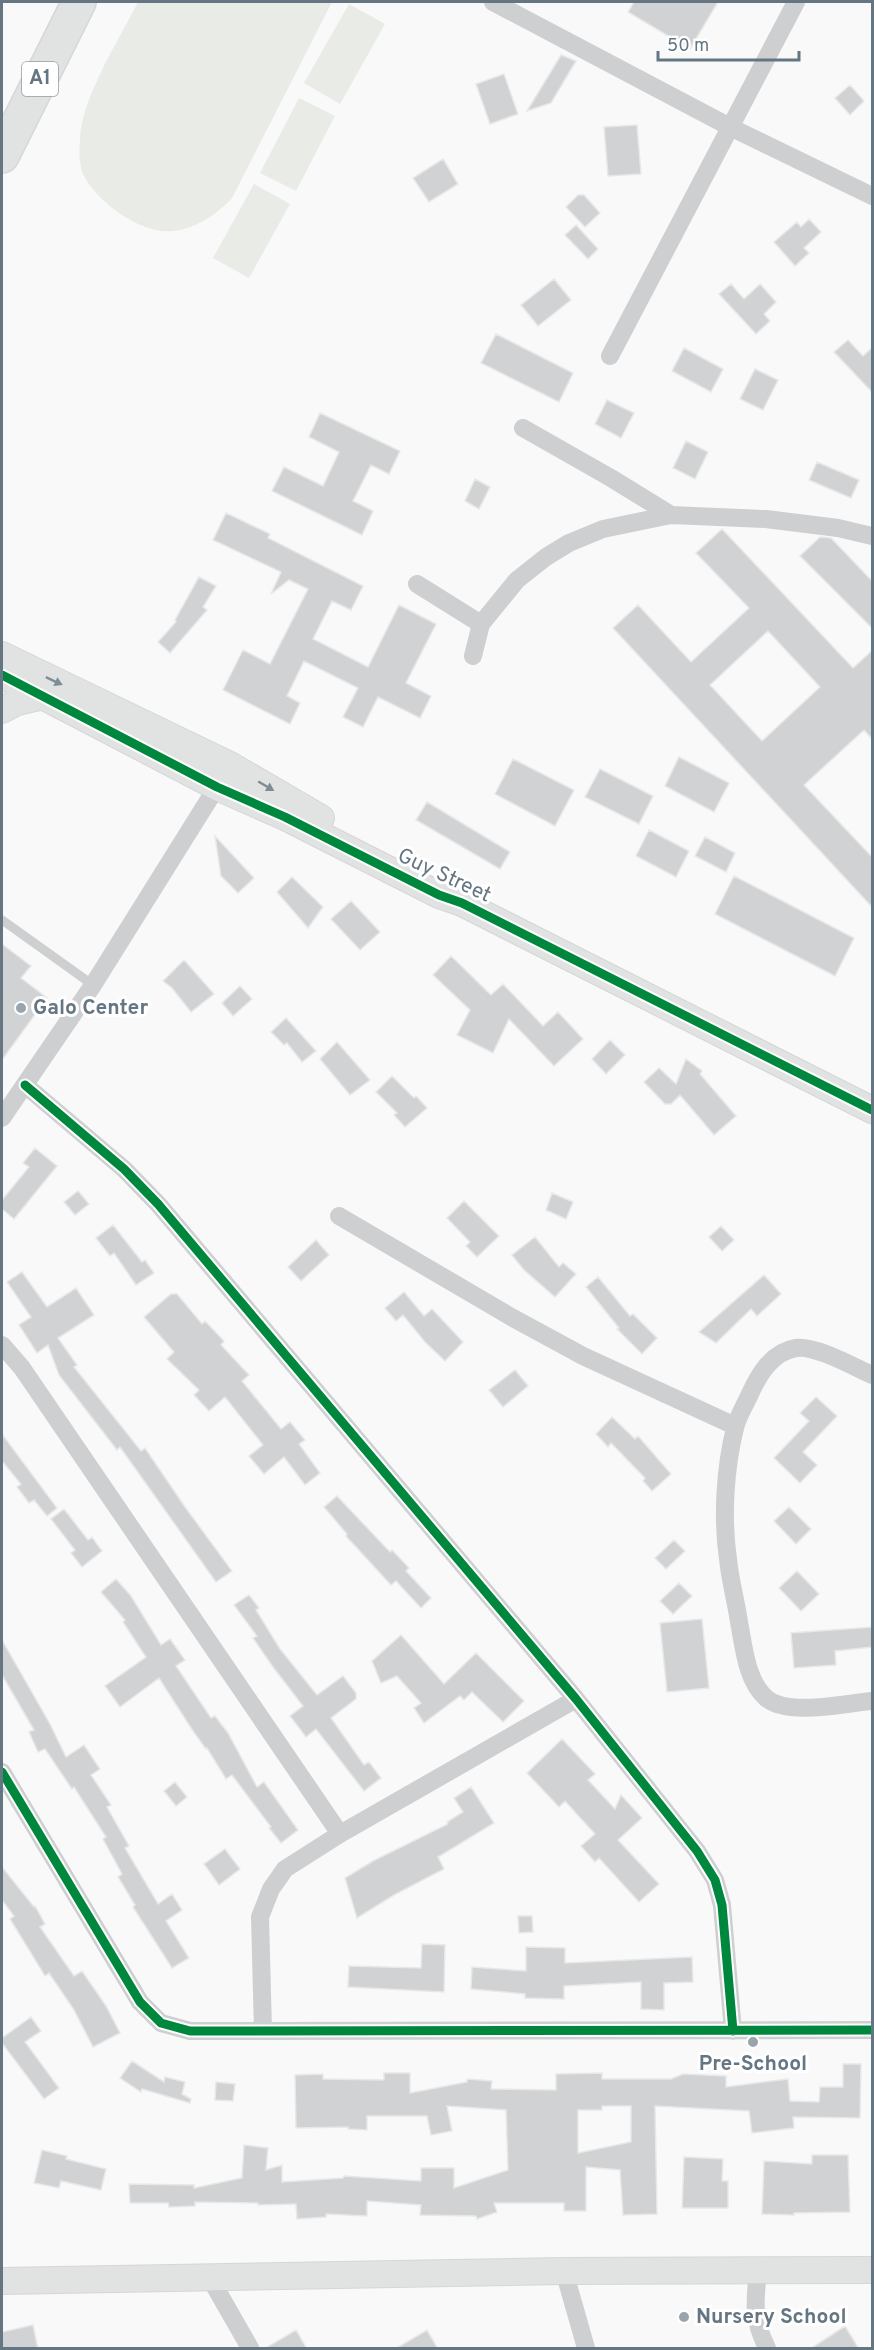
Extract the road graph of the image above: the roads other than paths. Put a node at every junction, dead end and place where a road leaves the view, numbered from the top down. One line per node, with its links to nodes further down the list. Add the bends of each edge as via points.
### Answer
1 (79, 2): 5 (highway, A1)
2 (493, 2): 4 (street)
3 (796, 2): 4 (street)
4 (730, 127): 6 (street); 7 (street)
5 (2, 156)
6 (873, 196)
7 (610, 356)
8 (523, 428): 9 (street)
9 (671, 515): 10 (street, via 766,519); 12 (street, via 603,529 569,543 517,580)
10 (873, 536)
11 (417, 585): 12 (street)
12 (481, 624): 14 (street)
13 (2, 655): 18 (street, Guy Street, one-way to 18)
14 (473, 656)
15 (2, 675): 16 (street, Guy Street)
16 (43, 696): 17 (street); 19 (street, Guy Street)
17 (2, 710)
18 (230, 765): 19 (street); 20 (street, Guy Street, one-way to 20, via 443,886)
19 (217, 788): 20 (street, Guy Street); 22 (street)
20 (462, 903): 24 (street, Guy Street)
21 (2, 920): 22 (lane)
22 (93, 985): 23 (street)
23 (25, 1085): 25 (street); 30 (street, via 124,1169 158,1204)
24 (873, 1110)
25 (2, 1118)
26 (339, 1216): 29 (street, via 584,1356)
27 (2, 1345): 33 (street, via 22,1368)
28 (873, 1375): 29 (street, via 814,1350 798,1348 780,1353 756,1382)
29 (735, 1426): 31 (street, via 728,1480 728,1559 755,1685 777,1705 793,1708)
30 (576, 1699): 33 (street); 36 (street, via 698,1851 715,1880 722,1905)
31 (873, 1701)
32 (2, 1772): 35 (street, via 140,2002 160,2023 189,2031)
33 (340, 1834): 35 (street, via 285,1869 271,1889 260,1917)
34 (873, 2030): 36 (street)
35 (263, 2031): 36 (street)
36 (733, 2031)
37 (758, 2270): 38 (street); 39 (street); 44 (street, via 754,2311)
38 (873, 2270)
39 (564, 2271): 40 (street); 43 (street)
40 (210, 2278): 41 (street); 42 (street)
41 (2, 2281)
42 (250, 2349)
43 (586, 2349)
44 (767, 2349)

